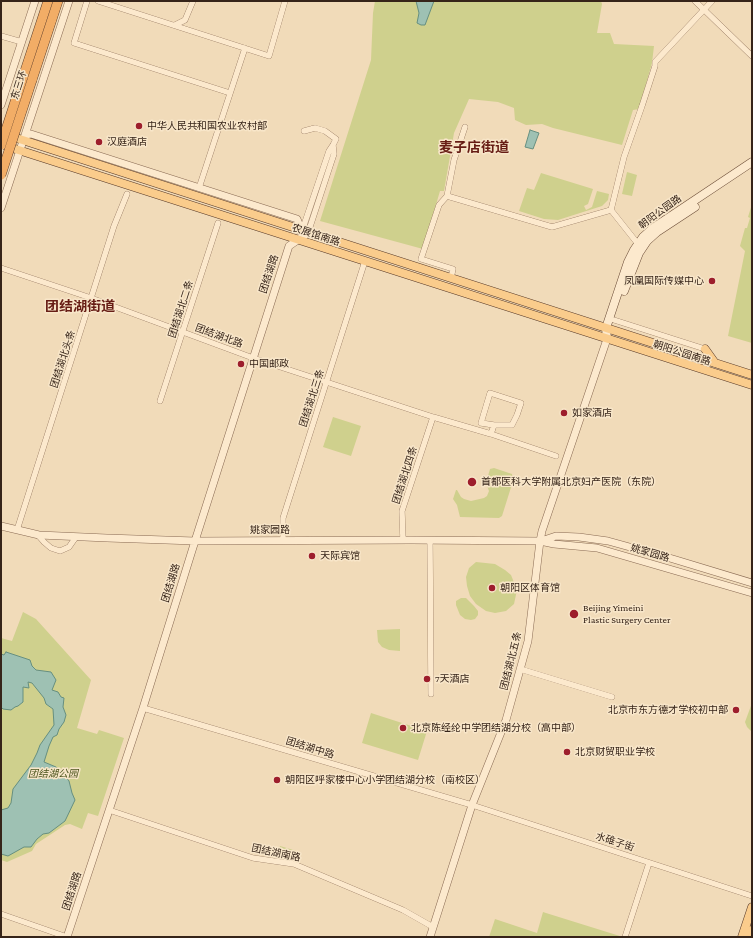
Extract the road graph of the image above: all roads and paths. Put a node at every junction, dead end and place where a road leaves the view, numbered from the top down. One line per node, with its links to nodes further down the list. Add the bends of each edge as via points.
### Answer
1 (36, 1): 14 (street)
2 (48, 1): 17 (highway, 东三环)
3 (58, 1): 17 (highway, 东三环)
4 (69, 1): 20 (street)
5 (87, 1): 19 (street, via 74,43)
6 (98, 1): 12 (street)
7 (193, 1): 12 (street, via 185,20)
8 (285, 1): 15 (street, via 269,56)
9 (695, 1): 11 (street)
10 (712, 1): 11 (street)
11 (704, 10): 16 (street); 35 (street, via 655,62 624,157)
12 (175, 25): 15 (street)
13 (1, 36): 14 (street)
14 (22, 42): 18 (street)
15 (245, 48): 19 (street)
16 (752, 56)
17 (27, 79): 26 (highway, 东三环, bridge); 30 (highway, 东三环, bridge)
18 (7, 88): 20 (street); 21 (street)
19 (230, 93): 31 (street)
20 (37, 97): 25 (street)
21 (1, 105)
22 (465, 127): 33 (street, via 454,160)
23 (304, 131): 37 (street, via 315,128 336,139 333,145 334,154)
24 (1, 133): 25 (main road)
25 (24, 138): 27 (street); 31 (street, 农展馆南路, via 31,134); 37 (main road, 农展馆南路)
26 (1, 144): 27 (main road, 农展馆南路)
27 (20, 151): 34 (street); 38 (main road, 农展馆南路)
28 (752, 162): 39 (main road, 朝阳公园路, via 653,228)
29 (752, 169): 44 (main road, 朝阳公园路, via 647,241 633,265)
30 (1, 175)
31 (200, 188): 37 (street, 农展馆南路, via 297,219)
32 (127, 194): 43 (street, 团结湖北头条)
33 (448, 196): 35 (street, via 552,228); 42 (street, via 439,205 421,259 453,269)
34 (2, 204)
35 (611, 210): 39 (street)
36 (218, 223): 46 (street, 团结湖北二条)
37 (305, 232): 38 (street, 团结湖路); 42 (main road, 农展馆南路)
38 (299, 240): 40 (main road, 农展馆南路); 49 (street, 团结湖路, via 289,246)
39 (638, 244): 45 (main road, 朝阳公园路, via 628,262)
40 (365, 261): 47 (main road, 农展馆南路); 52 (street, 团结湖北三条)
41 (1, 268): 43 (street, 团结湖北路)
42 (451, 278): 45 (main road, 农展馆南路)
43 (91, 298): 46 (street, 团结湖北路); 60 (street, 团结湖北头条)
44 (614, 320): 45 (main road, 朝阳公园路); 48 (street)
45 (608, 329): 47 (main road); 50 (main road, 朝阳公园南路)
46 (183, 332): 49 (street, 团结湖北路); 54 (street, 团结湖北二条)
47 (606, 339): 53 (main road, 朝阳公园南路); 67 (street, 团结湖北五条)
48 (705, 350): 50 (main road)
49 (253, 358): 52 (street, 团结湖北路); 66 (street, 团结湖路)
50 (715, 363): 51 (main road, 朝阳公园南路)
51 (752, 375)
52 (327, 383): 55 (street, 团结湖北路); 63 (street, 团结湖北三条, via 282,518)
53 (752, 386)
54 (160, 401)
55 (433, 417): 57 (street, 团结湖北路); 64 (street, 团结湖北四条, via 402,511)
56 (494, 425): 56 (street, via 512,425 521,403 490,393 481,423); 57 (street)
57 (491, 434): 58 (street, 团结湖北路)
58 (556, 456)
59 (1, 526): 60 (street, 姚家园路)
60 (17, 530): 61 (street, 姚家园路)
61 (38, 535): 62 (street, 姚家园路); 62 (street, via 51,548 60,551 69,547)
62 (76, 537): 66 (street, 姚家园路)
63 (283, 540): 64 (street, 姚家园路); 66 (street, 姚家园路)
64 (403, 540): 65 (street, 姚家园路)
65 (430, 540): 67 (street, 姚家园路); 71 (street)
66 (195, 541): 73 (street, 团结湖路)
67 (540, 541): 68 (street, 姚家园路, via 556,536 608,541); 69 (street, 姚家园路, via 597,548); 70 (street, 团结湖北五条, via 528,641)
68 (752, 583)
69 (752, 593)
70 (520, 670): 72 (street); 74 (street, 团结湖北五条, via 506,720)
71 (431, 694)
72 (612, 697)
73 (143, 708): 74 (street, 团结湖中路); 75 (street, 团结湖路)
74 (472, 805): 76 (street, 水碓子街); 80 (street, 团结湖北五条)
75 (109, 810): 80 (street, 团结湖南路, via 253,858 294,864 403,910); 82 (street, 团结湖路)
76 (649, 863): 77 (street, 水碓子街); 84 (street)
77 (752, 896)
78 (752, 907): 85 (main road)
79 (1, 914): 82 (street)
80 (433, 927): 83 (street, 团结湖北五条)
81 (752, 930): 86 (main road)
82 (67, 937)
83 (430, 937)
84 (625, 937)
85 (742, 937)
86 (750, 937)

